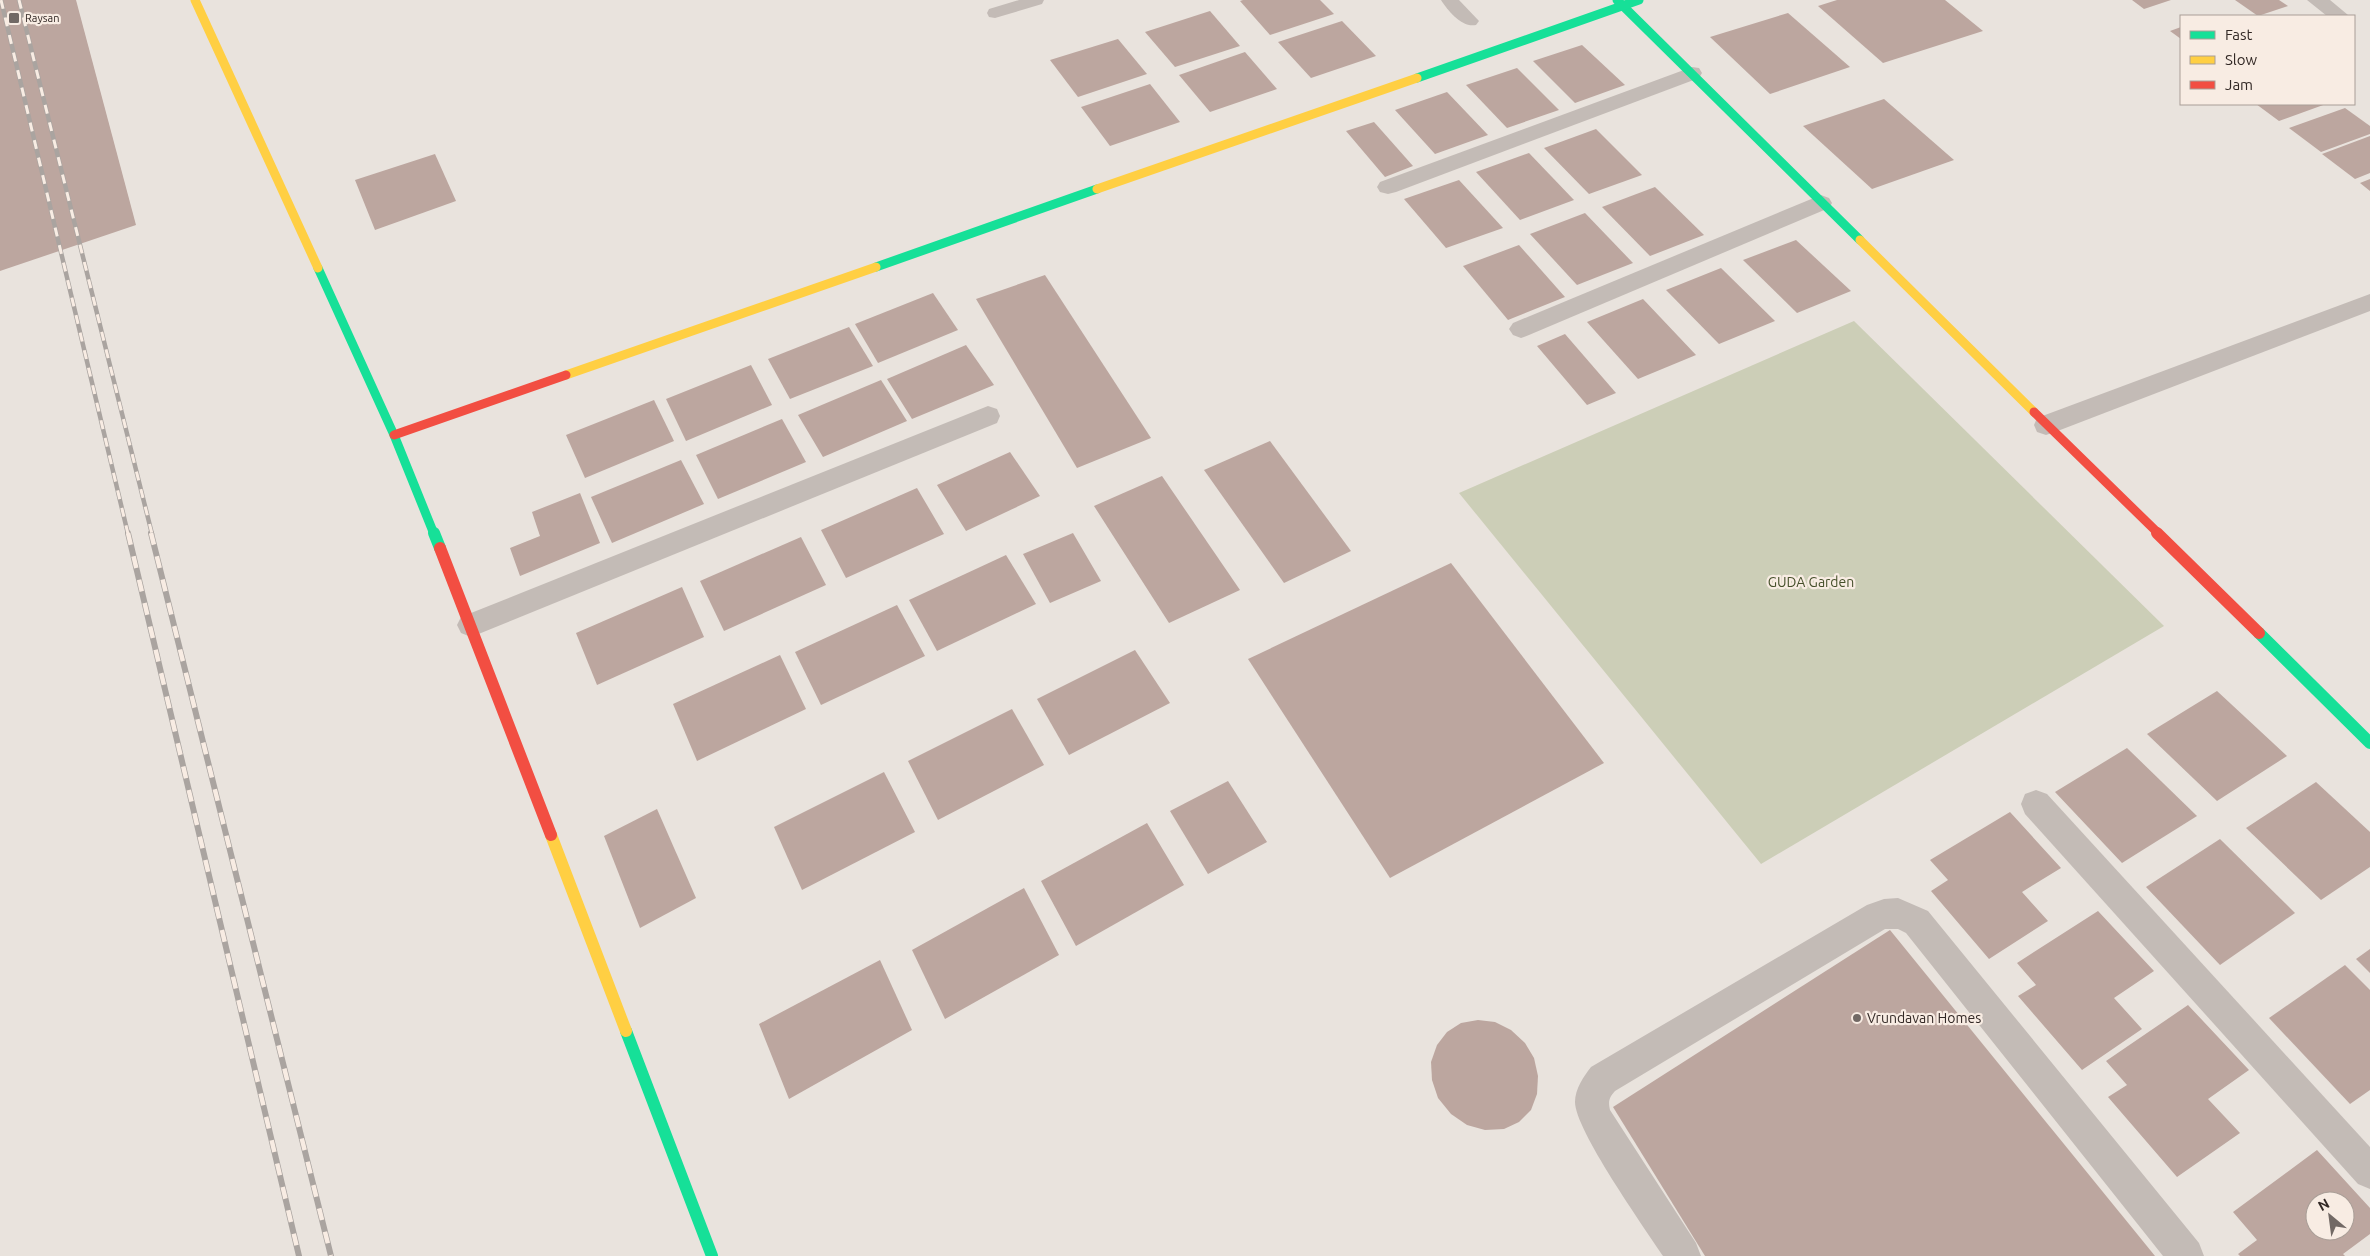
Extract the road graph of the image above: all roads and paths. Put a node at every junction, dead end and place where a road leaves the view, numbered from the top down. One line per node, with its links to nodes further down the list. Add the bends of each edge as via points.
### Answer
1 (195, 0): 17 (street)
2 (1036, 0): 7 (lane)
3 (1449, 0): 9 (lane)
4 (1639, 0): 6 (street)
5 (2317, 0): 8 (street)
6 (1620, 3): 10 (street); 17 (street)
7 (995, 13)
8 (2338, 15)
9 (1470, 21)
10 (1692, 73): 11 (street); 12 (street)
11 (1388, 188)
12 (1821, 203): 14 (street); 16 (street)
13 (2370, 302): 16 (street)
14 (1521, 329)
15 (988, 416): 18 (street)
16 (2046, 425): 19 (street)
17 (394, 434): 18 (street)
18 (471, 625): 22 (street)
19 (2370, 743)
20 (2036, 804): 21 (street)
21 (2370, 1172)
22 (712, 1256)
23 (1682, 1256): 24 (street, via 1595,1118 1592,1092 1603,1079 1890,912 1917,922)
24 (2186, 1256)

